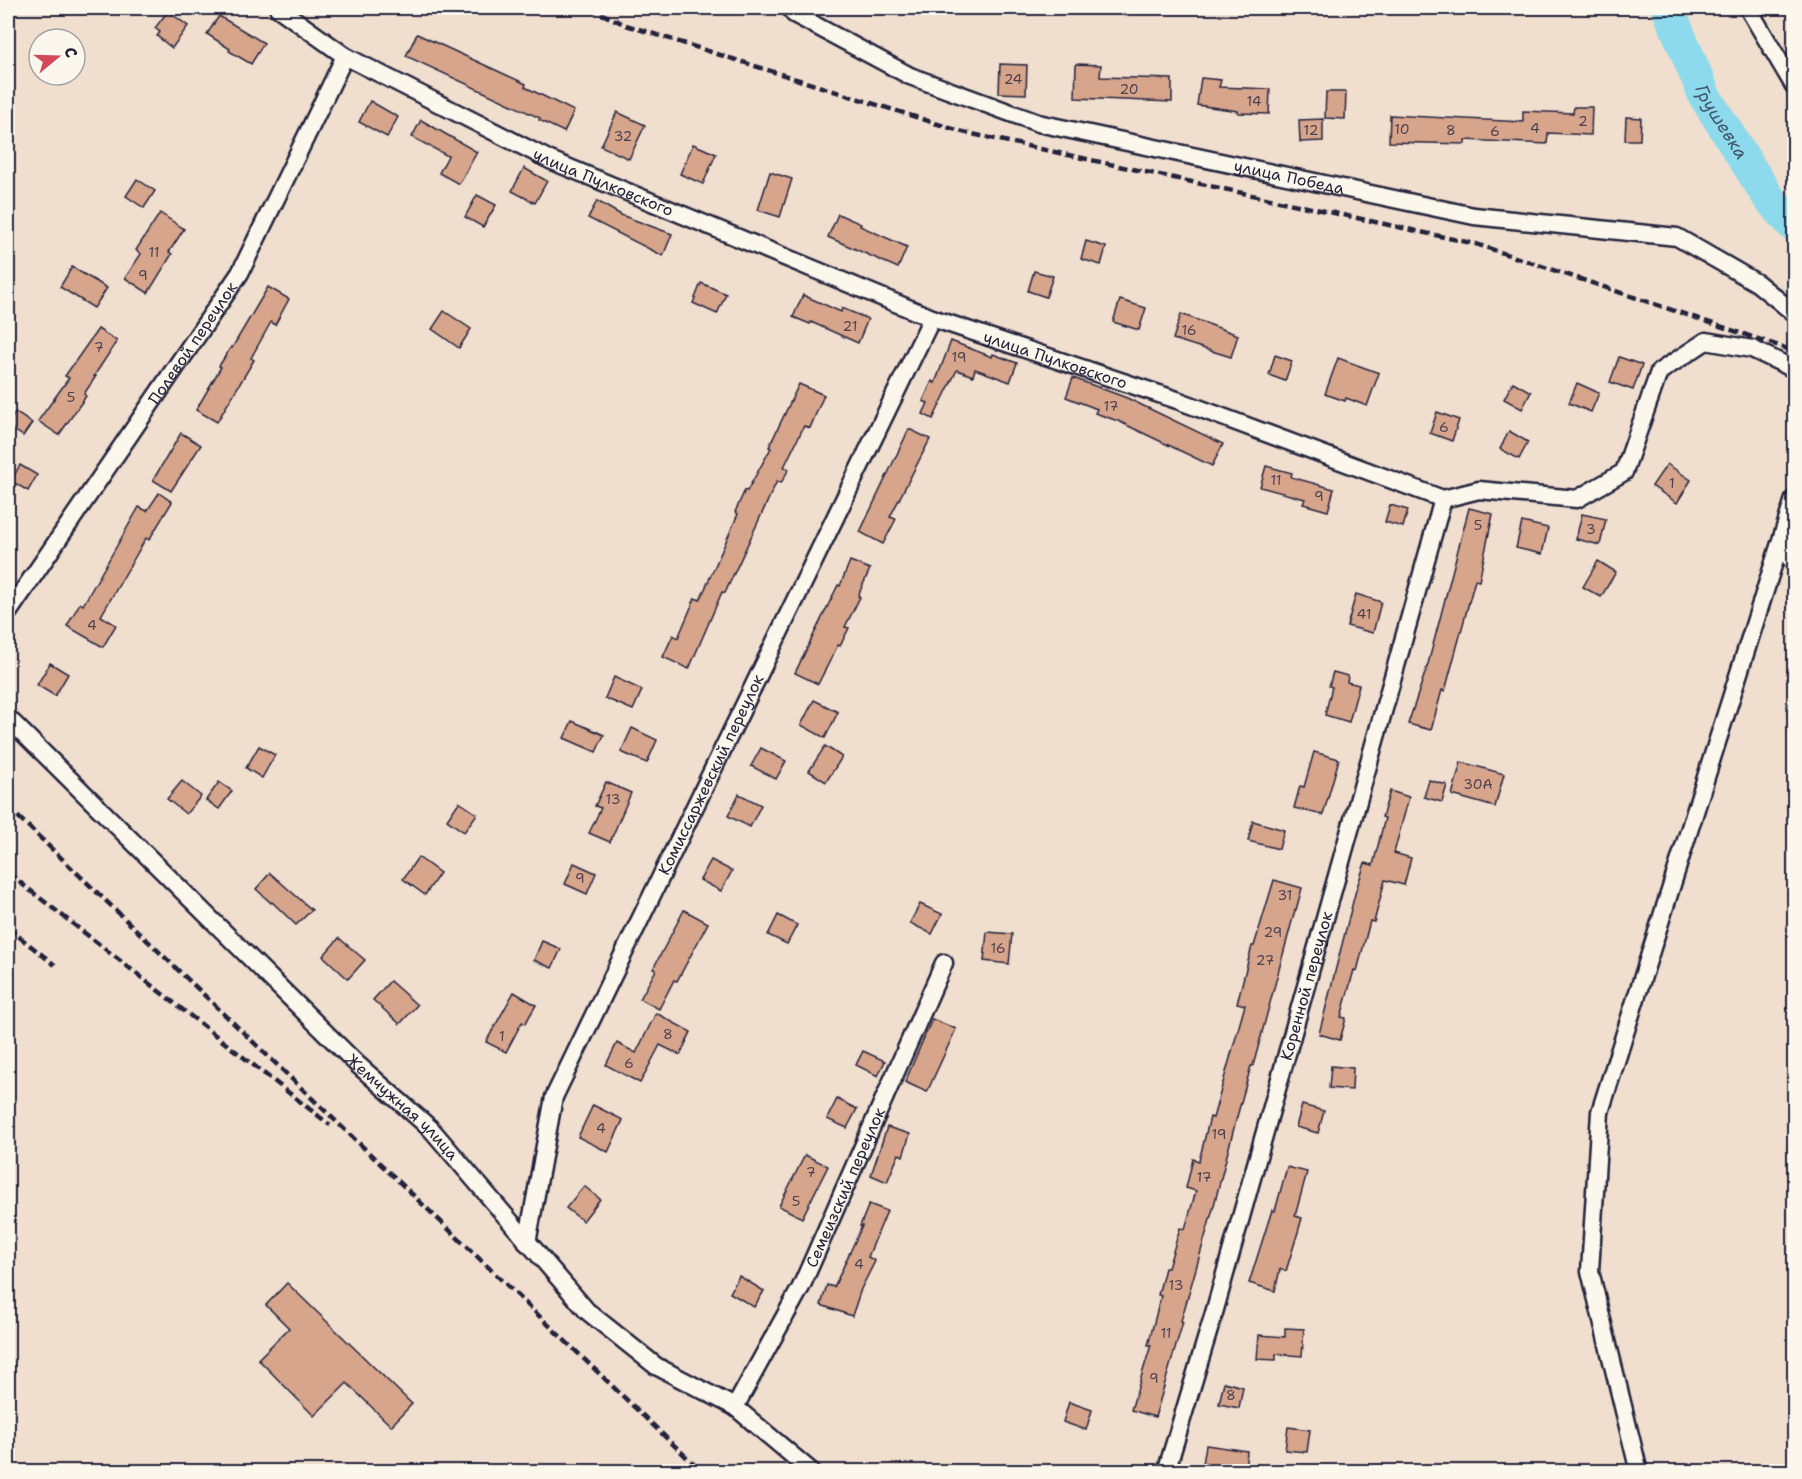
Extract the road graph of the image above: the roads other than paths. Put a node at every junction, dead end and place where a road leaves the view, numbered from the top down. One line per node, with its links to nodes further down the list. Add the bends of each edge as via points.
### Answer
1 (278, 8): 4 (street, улица Пулковского)
2 (790, 8): 6 (street, улица Победа, via 794,14 910,76 1038,123 1474,216 1677,237 1757,283)
3 (1748, 8): 5 (street)
4 (345, 56): 7 (street, улица Пулковского, via 550,160); 13 (street, Полевой переулок, via 240,273)
5 (1794, 86)
6 (1794, 313)
7 (932, 318): 9 (street, улица Пулковского, via 1177,400); 16 (street, Комиссаржевский переулок, via 555,1097)
8 (1794, 369): 9 (street, via 1752,349 1706,341 1659,372 1624,472 1577,499 1479,490)
9 (1443, 499): 19 (street, Коренной переулок)
10 (1794, 499): 11 (street)
11 (1780, 547): 12 (street); 20 (street, via 1600,1112 1590,1271)
12 (1794, 563)
13 (8, 613)
14 (8, 718): 16 (street, Жемчужная улица, via 357,1064 431,1130)
15 (944, 963): 17 (street, Семеизский переулок, via 801,1287)
16 (527, 1243): 17 (street, Жемчужная улица, via 587,1311 656,1366)
17 (735, 1407): 18 (street, Жемчужная улица)
18 (812, 1472)
19 (1166, 1472)
20 (1640, 1472)

